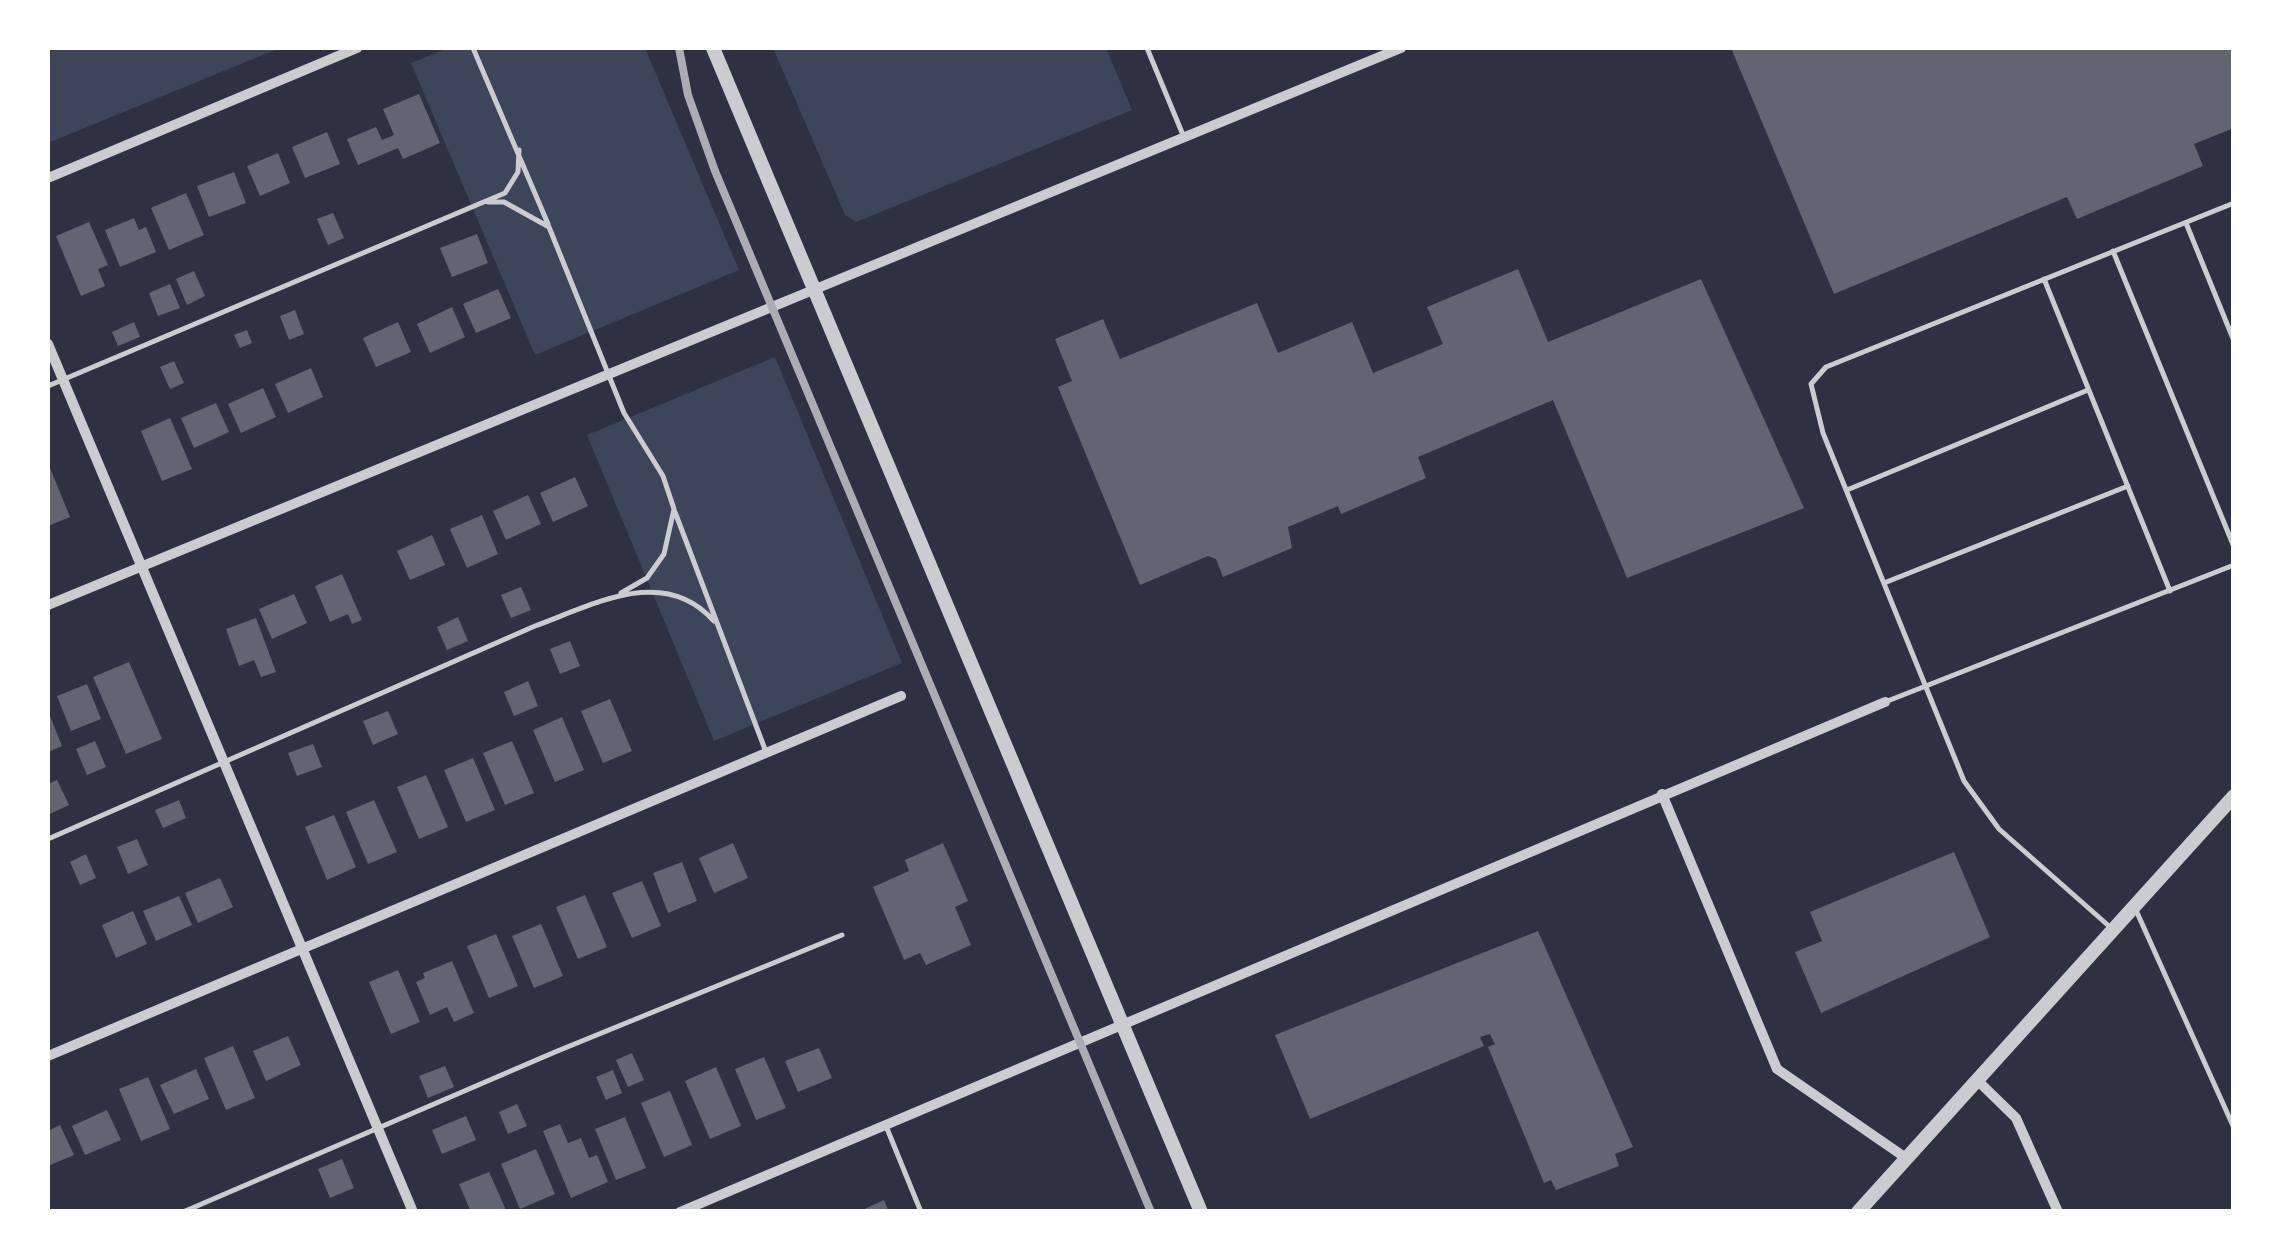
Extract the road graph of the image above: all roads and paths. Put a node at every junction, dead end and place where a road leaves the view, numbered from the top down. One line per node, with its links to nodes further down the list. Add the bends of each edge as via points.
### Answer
1 (357, 48): 8 (street)
2 (474, 48): 7 (lane)
3 (713, 48): 15 (street)
4 (1146, 48): 6 (lane)
5 (1401, 48): 6 (street)
6 (1183, 135): 15 (street)
7 (519, 150): 9 (lane, via 515,180); 12 (lane)
8 (48, 178)
9 (485, 202): 12 (lane, via 504,202); 19 (lane)
10 (2234, 203): 11 (lane)
11 (2186, 222): 13 (lane); 16 (lane)
12 (549, 227): 18 (lane)
13 (2113, 252): 14 (lane); 25 (lane)
14 (2044, 279): 21 (lane); 23 (lane, via 1826,367 1811,384 1813,403)
15 (815, 286): 18 (street); 45 (street)
16 (2234, 341)
17 (48, 344): 19 (street)
18 (607, 372): 24 (lane, via 664,476); 27 (street)
19 (62, 379): 20 (lane); 27 (street)
20 (48, 386)
21 (2088, 390): 22 (lane); 23 (lane)
22 (2128, 486): 28 (lane); 29 (lane)
23 (1846, 490): 28 (lane)
24 (674, 509): 30 (lane, via 658,566); 32 (lane)
25 (2234, 546)
26 (2234, 565): 29 (lane)
27 (141, 567): 31 (street); 37 (street)
28 (1884, 583): 33 (lane)
29 (2170, 591): 33 (lane)
30 (614, 597): 32 (lane, via 677,593); 37 (lane)
31 (48, 605)
32 (714, 621): 36 (lane)
33 (1927, 687): 35 (lane); 42 (lane, via 1982,809)
34 (901, 696): 36 (street)
35 (1885, 702): 38 (street)
36 (766, 752): 44 (street)
37 (223, 763): 40 (lane); 44 (street)
38 (1662, 794): 45 (street); 51 (street, via 1777,1068)
39 (2234, 796): 41 (street)
40 (48, 839)
41 (2134, 906): 42 (street); 49 (lane)
42 (2112, 929): 47 (street)
43 (842, 935): 50 (lane)
44 (303, 949): 46 (street); 50 (street)
45 (1123, 1024): 48 (street); 56 (street)
46 (48, 1056)
47 (1976, 1080): 51 (street); 58 (street, via 2016,1118)
48 (886, 1124): 54 (street); 55 (lane)
49 (2234, 1128)
50 (378, 1130): 52 (lane); 53 (street)
51 (1906, 1158): 57 (street)
52 (184, 1212)
53 (413, 1212)
54 (680, 1212)
55 (921, 1212)
56 (1202, 1212)
57 (1858, 1212)
58 (2058, 1212)

